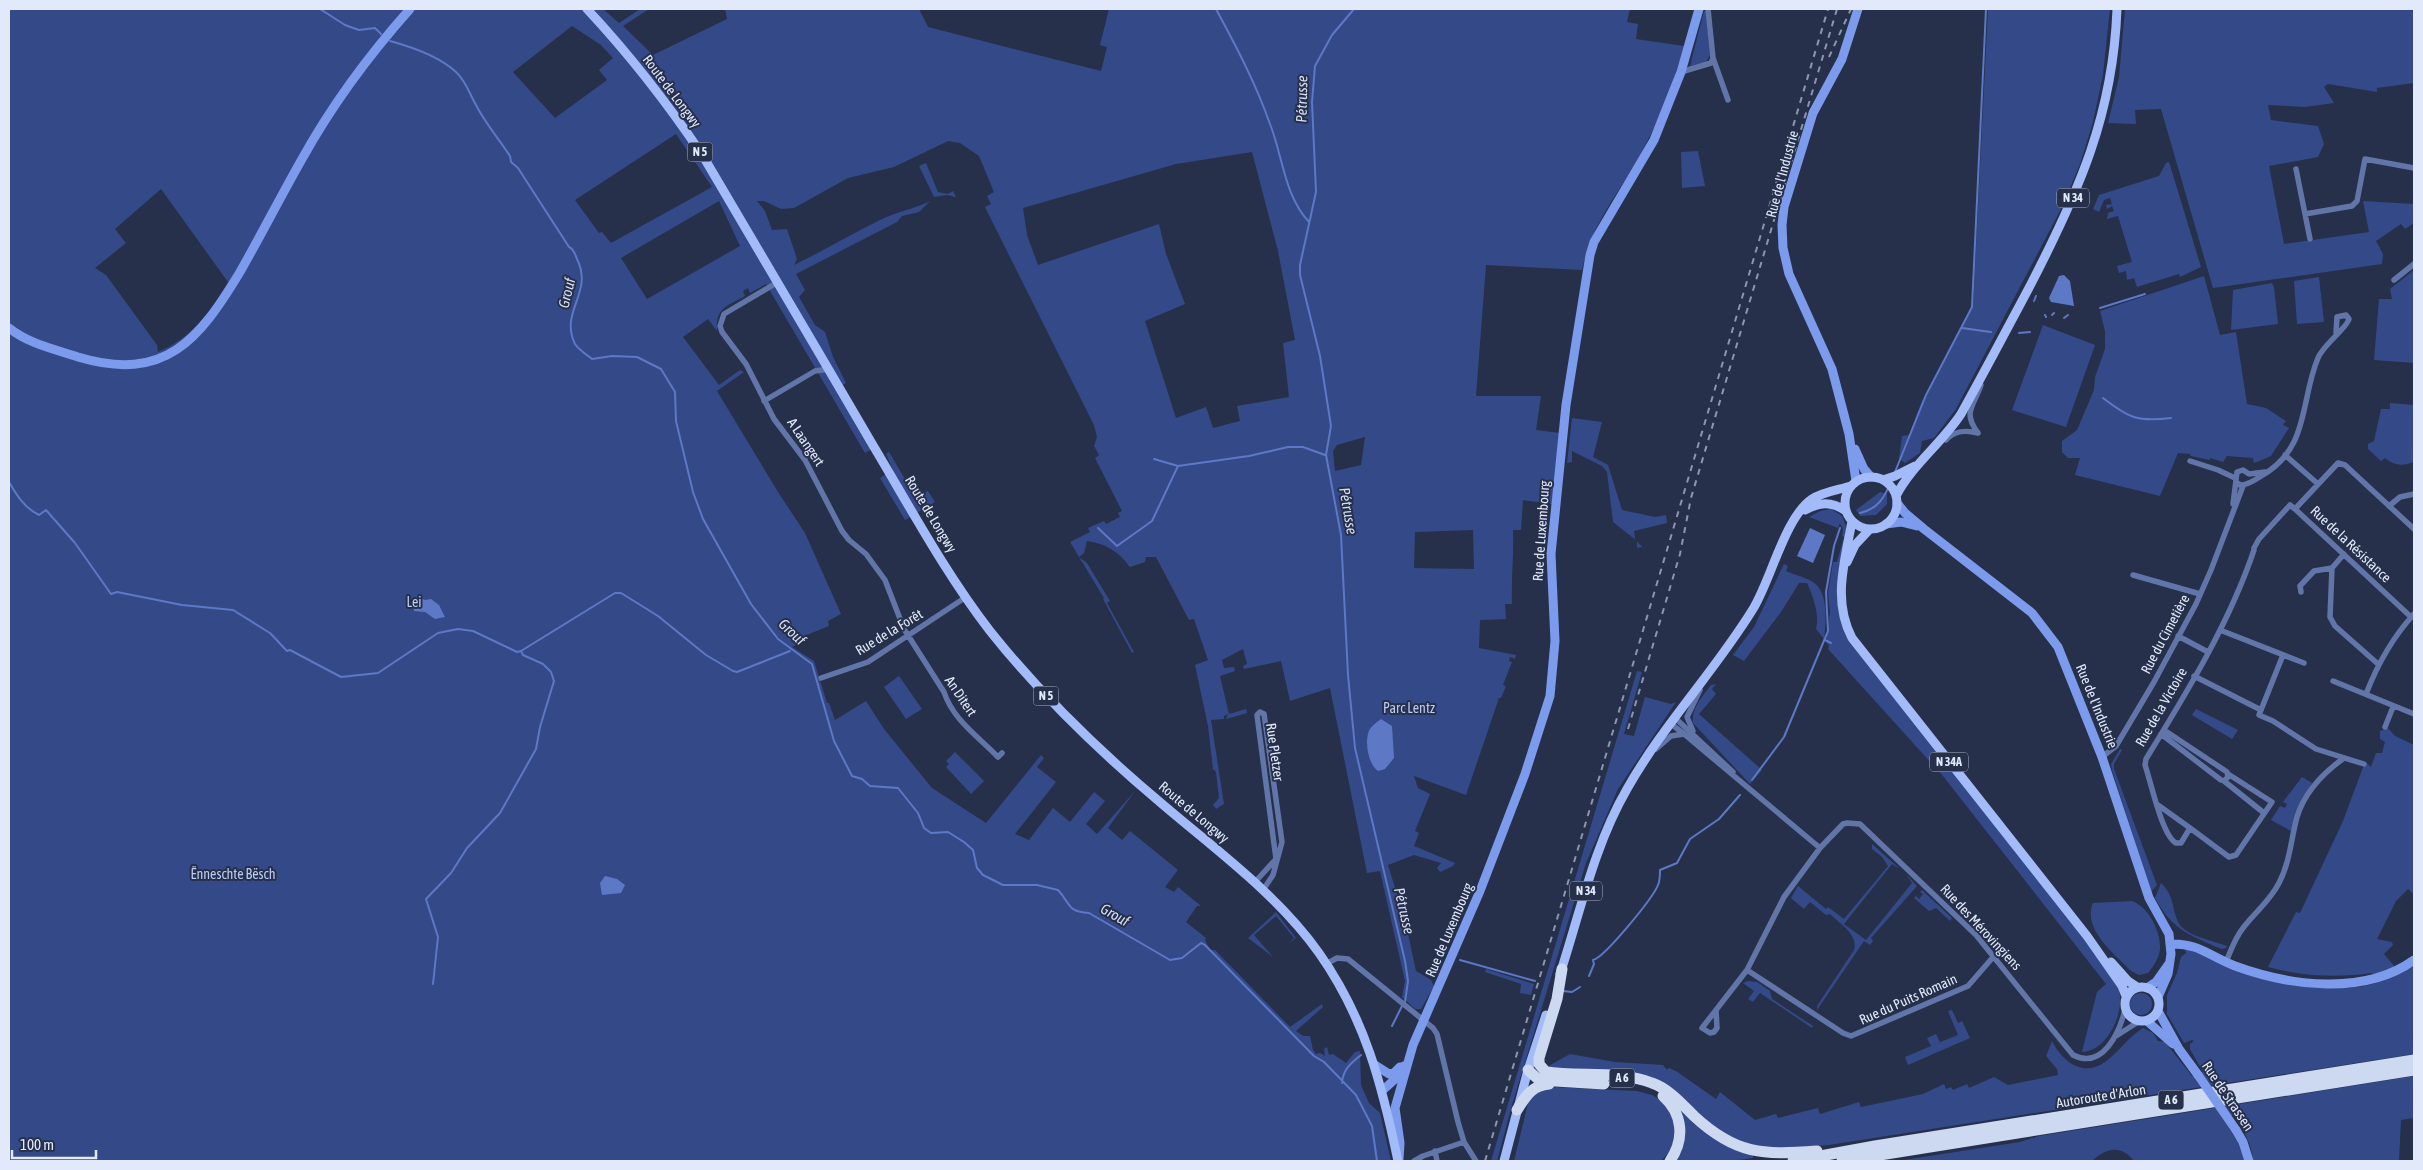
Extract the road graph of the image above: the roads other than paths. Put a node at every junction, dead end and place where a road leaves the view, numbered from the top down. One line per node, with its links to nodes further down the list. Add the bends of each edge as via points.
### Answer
1 (410, 9): 17 (main road, via 336,104 217,310 190,341 154,360 115,365 42,346)
2 (1699, 9): 8 (main road, Rue de Luxembourg)
3 (1708, 9): 7 (street)
4 (1858, 9): 22 (main road, Rue de l'Industrie, via 1842,59 1813,114 1784,207 1782,225 1782,248 1789,274 1830,363)
5 (2117, 9): 20 (main road, N 34, via 2112,70 2091,154 2062,222)
6 (588, 10): 16 (main road, Route de Longwy / N 5, via 641,70 677,118)
7 (1713, 58): 8 (street, via 1711,63); 9 (street)
8 (1681, 72): 108 (main road, Rue de Luxembourg, via 1654,140 1594,242 1590,256 1566,405 1551,554 1555,649 1550,696 1537,741 1480,891)
9 (1728, 100)
10 (2414, 168): 12 (street, via 2365,159 2357,201 2352,206)
11 (2296, 169): 12 (street)
12 (2305, 214): 13 (street)
13 (2310, 239)
14 (2414, 264): 15 (street)
15 (2394, 280)
16 (778, 282): 19 (main road, Route de Longwy / N 5); 21 (street, A Laangert, via 729,310 721,320 722,332 746,364)
17 (9, 328)
18 (2336, 333): 24 (street, via 2319,356 2301,426)
19 (829, 369): 21 (street, via 815,371); 53 (main road, Route de Longwy / N 5, via 924,532)
20 (1984, 373): 23 (main road, N 34, via 1955,424); 23 (street, via 1969,411 1978,433 1961,431 1950,435)
21 (764, 401): 56 (street, A Laangert, via 805,460 845,535 866,554 888,586)
22 (1848, 434): 29 (main road, Rue de l'Industrie); 32 (main road, Rue de l'Industrie)
23 (1929, 454): 26 (main road, N 34)
24 (2285, 455): 27 (street); 34 (street)
25 (2190, 461): 30 (street)
26 (1922, 462): 31 (main road, N 34); 36 (main road, N 34, via 1902,485)
27 (2268, 472): 28 (street); 33 (street)
28 (2249, 474): 30 (street, via 2243,470); 33 (street, Rue du Cimetière)
29 (1871, 477): 31 (main road, N 34); 32 (main road, N 34)
30 (2236, 477): 33 (street); 40 (street, Rue du Cimetière)
31 (1883, 480): 36 (main road, via 1893,489)
32 (1853, 484): 39 (main road, via 1845,498); 41 (main road, N 34, via 1813,498)
33 (2246, 484): 40 (street, Rue du Cimetière)
34 (2318, 484): 37 (street, via 2338,463 2345,465); 38 (street)
35 (2414, 494): 37 (street, via 2400,498)
36 (1896, 500): 43 (main road, N 34, via 1892,519); 45 (main road, Rue de l'Industrie, via 1904,513)
37 (2390, 506): 46 (street)
38 (2295, 509): 47 (street, Rue de la Résistance); 55 (street, Rue de la Victoire, via 2290,505 2259,539)
39 (1846, 510): 41 (main road, via 1836,504 1816,504); 42 (main road)
40 (2232, 513): 52 (street, Rue du Cimetière)
41 (1797, 516): 62 (main road, N 34, via 1754,608)
42 (1852, 521): 44 (main road); 50 (main road, N 34A)
43 (1886, 524): 44 (main road); 45 (main road, Rue de l'Industrie, via 1901,522)
44 (1870, 529): 50 (main road, N 34A, via 1855,544)
45 (1924, 529): 76 (main road, Rue de l'Industrie, via 2032,613 2044,626 2058,647)
46 (2414, 529)
47 (2344, 554): 48 (street); 54 (street, Rue de la Résistance)
48 (2332, 568): 51 (street, via 2314,571 2300,586); 61 (street, via 2330,617)
49 (2133, 575): 52 (street)
50 (1841, 576): 92 (main road, N 34A, via 1844,617 1861,651)
51 (2301, 592)
52 (2200, 594): 57 (street, Rue du Cimetière)
53 (966, 597): 56 (street, Rue de la Forêt); 90 (main road, Route de Longwy / N 5, via 1018,666 1063,714 1104,754)
54 (2413, 615): 61 (street, via 2394,637)
55 (2220, 630): 58 (street, Rue de la Victoire); 59 (street)
56 (908, 636): 64 (street, Rue de la Forêt, via 868,662); 75 (street, An Ditert, via 957,716 998,757)
57 (2178, 636): 58 (street); 76 (street, Rue du Cimetière, via 2116,746)
58 (2208, 652): 63 (street, Rue de la Victoire)
59 (2283, 655): 60 (street); 68 (street)
60 (2304, 663)
61 (2378, 664): 66 (street)
62 (1713, 666): 70 (main road, N 34); 74 (street, via 1687,717)
63 (2194, 676): 68 (street); 72 (street, Rue de la Victoire)
64 (821, 678)
65 (2333, 681): 66 (street)
66 (2366, 694): 67 (street)
67 (2393, 707): 69 (street); 71 (street)
68 (2261, 710): 78 (street, via 2259,715 2316,749)
69 (2414, 714)
70 (1672, 720): 73 (street); 74 (street); 77 (main road, N 34)
71 (2385, 727)
72 (2163, 732): 80 (street); 81 (street); 85 (street, Rue de la Victoire, via 2145,765)
73 (1684, 734): 77 (street, via 1671,736); 82 (street)
74 (1704, 744): 82 (street, via 1727,765)
75 (1002, 753)
76 (2102, 756): 93 (main road, Rue de l'Industrie, via 2149,898 2166,926)
77 (1645, 758): 99 (main road, N 34, via 1610,822)
78 (2344, 758): 79 (street); 96 (street, via 2317,781 2305,800 2280,882 2242,930)
79 (2364, 764)
80 (2228, 774): 81 (street); 83 (street)
81 (2224, 781): 84 (street)
82 (1743, 786): 88 (street)
83 (2254, 791): 84 (street); 86 (street, via 2272,802)
84 (2248, 800): 86 (street)
85 (2158, 805): 87 (street); 87 (street, Rue de la Victoire, via 2172,841 2184,840)
86 (2264, 814): 87 (street, via 2232,858)
87 (2190, 828)
88 (1820, 848): 94 (street, Rue des Mérovingiens, via 1842,824 1860,824); 100 (street, via 1784,897)
89 (1276, 859): 89 (street, Rue Pletzer, via 1282,842 1264,714 1260,712 1257,715); 90 (street); 91 (street, Rue Pletzer)
90 (1254, 882): 91 (main road, Route de Longwy / N 5)
91 (1263, 890): 98 (main road, Route de Longwy / N 5, via 1294,920)
92 (2087, 936): 101 (main road, N 34A, via 2128,981); 102 (main road, N 34A)
93 (2171, 944): 96 (main road, via 2189,944); 97 (main road)
94 (1994, 956): 100 (street, Rue du Puits Romain, via 1968,986 1851,1036); 109 (street, Rue des Mérovingiens, via 2073,1055 2093,1058 2105,1050)
95 (2414, 960): 96 (main road, via 2380,978 2349,984 2282,977)
96 (2226, 962)
97 (2170, 963): 101 (main road, via 2156,982); 103 (main road)
98 (1326, 964): 108 (street, via 1337,958 1348,959); 113 (main road, Route de Longwy / N 5, via 1358,1021)
99 (1562, 968): 114 (main road, N 34); 116 (highway, A 6, via 1557,999 1539,1058 1542,1068 1553,1073)
100 (1747, 970): 104 (street)
101 (2142, 987): 102 (main road); 103 (main road)
102 (2126, 996): 105 (main road)
103 (2158, 997): 106 (main road)
104 (1716, 1010)
105 (2125, 1010): 107 (main road, via 2130,1018); 109 (street, Rue des Mérovingiens)
106 (2158, 1011): 107 (main road); 111 (main road, Rue de Strassen)
107 (2143, 1021): 109 (street, Rue des Mérovingiens); 111 (main road, Rue de Strassen)
108 (1424, 1022): 110 (main road, Rue de Luxembourg); 121 (street, via 1437,1034)
109 (2116, 1036)
110 (1413, 1045): 113 (main road, via 1394,1072 1389,1074); 117 (main road, Rue de Luxembourg); 119 (main road, via 1402,1070)
111 (2179, 1049): 132 (main road, Rue de Strassen, bridge, via 2236,1130)
112 (2414, 1060): 122 (highway, Autoroute d'Arlon / A 6)
113 (1375, 1066): 119 (main road, Route de Longwy / N 5)
114 (1528, 1070): 116 (highway, A 6, via 1552,1076); 118 (highway, A 6, via 1539,1080); 120 (main road, N 34)
115 (2414, 1070): 131 (highway, Autoroute d'Arlon / A 6)
116 (1643, 1080): 122 (highway, A 6, via 1660,1086 1723,1140 1745,1149 1783,1154)
117 (1401, 1084): 119 (main road); 124 (main road, Rue de Luxembourg, via 1395,1108 1400,1143)
118 (1605, 1084): 120 (highway, A 6, via 1546,1084 1535,1087); 129 (highway, A 6, via 1648,1089 1670,1103 1678,1115 1680,1126 1677,1151)
119 (1383, 1092): 124 (main road, Route de Longwy / N 5)
120 (1517, 1110): 128 (main road, N 34)
121 (1464, 1142): 123 (street); 127 (street)
122 (1875, 1146): 130 (highway, Autoroute d'Arlon / A 6)
123 (1435, 1151): 125 (street); 126 (street)
124 (1398, 1161)
125 (1414, 1161)
126 (1437, 1161)
127 (1476, 1161)
128 (1504, 1161)
129 (1670, 1161)
130 (1793, 1161)
131 (1847, 1161)
132 (2248, 1161)

